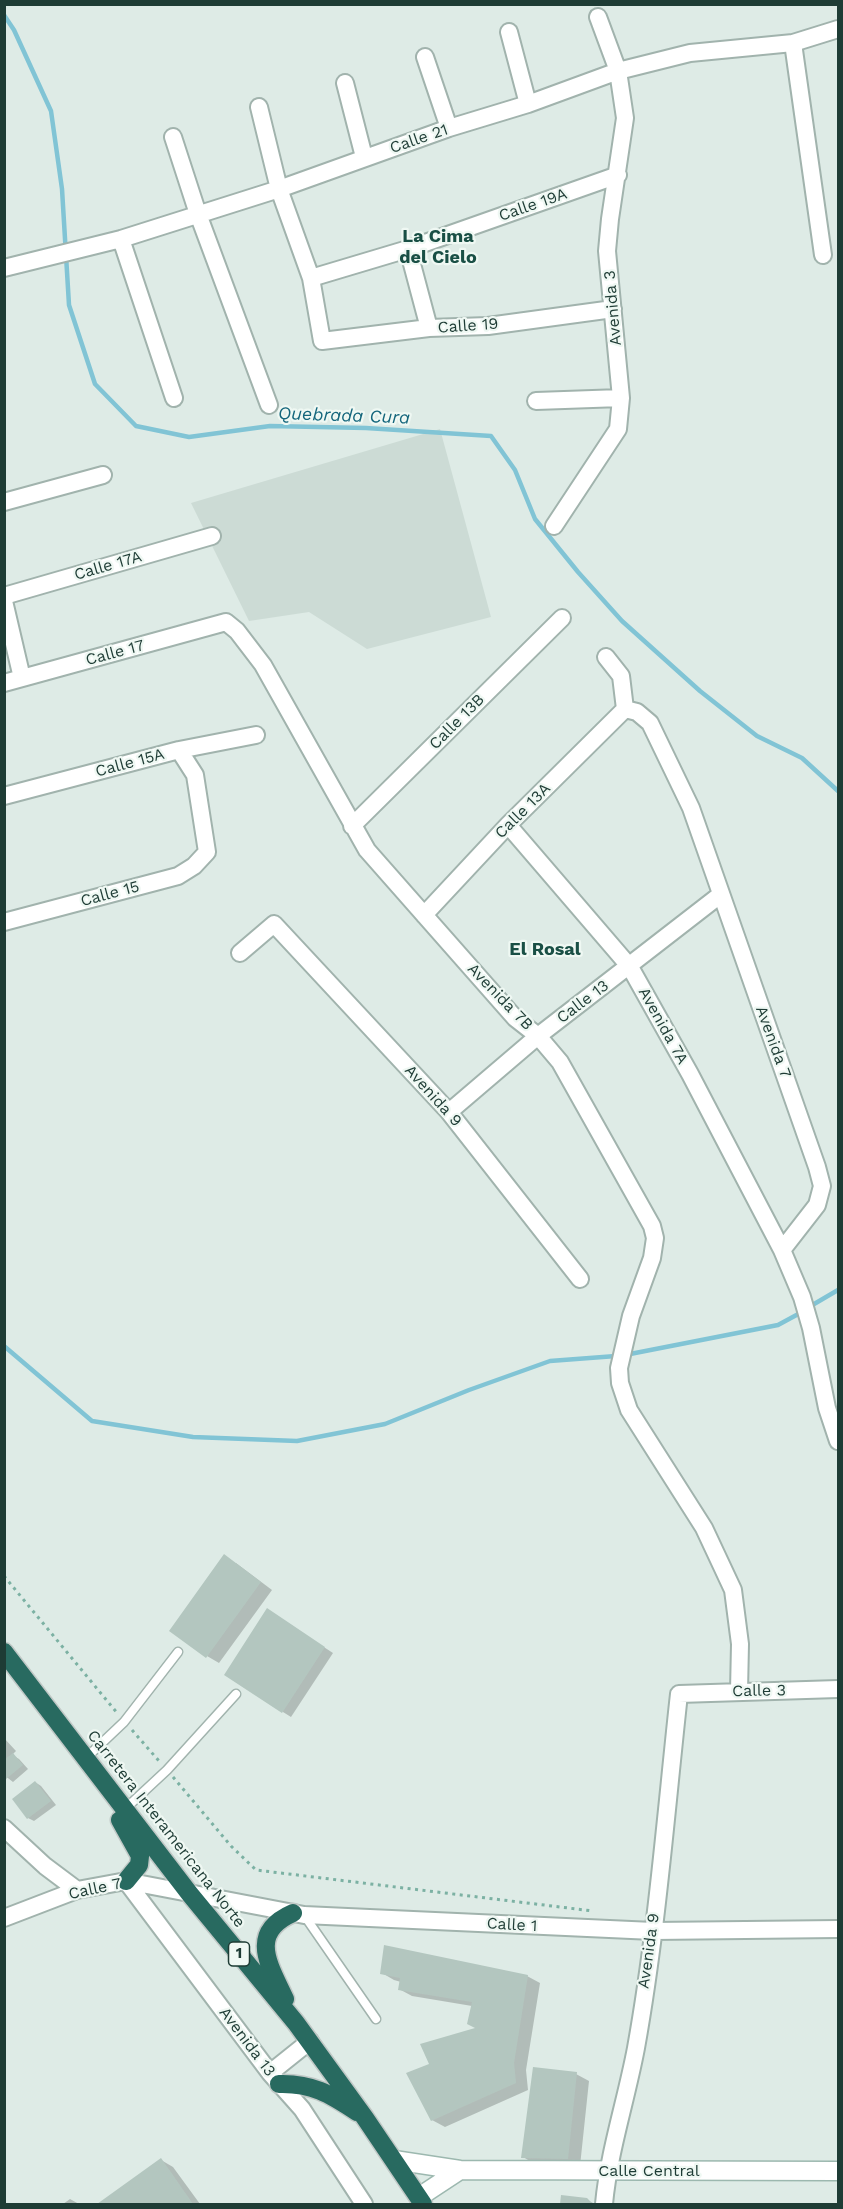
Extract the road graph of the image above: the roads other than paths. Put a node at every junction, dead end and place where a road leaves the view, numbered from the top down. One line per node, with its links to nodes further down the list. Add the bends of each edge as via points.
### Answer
1 (598, 17): 6 (street, Avenida 3)
2 (838, 29): 4 (street, Calle 21)
3 (509, 32): 8 (street)
4 (793, 43): 6 (street, Calle 21, via 690,53); 18 (street)
5 (425, 57): 10 (street)
6 (618, 71): 8 (street, Calle 21); 13 (street, Avenida 3, via 625,118)
7 (345, 83): 12 (street)
8 (528, 104): 10 (street, Calle 21)
9 (259, 107): 14 (street)
10 (449, 128): 12 (street, Calle 21)
11 (173, 137): 15 (street)
12 (364, 158): 14 (street, Calle 21)
13 (618, 175): 17 (street, Calle 19A); 21 (street, Avenida 3, via 609,219)
14 (279, 189): 15 (street, Calle 21); 20 (street)
15 (198, 214): 16 (street, Calle 21); 26 (street)
16 (121, 239): 19 (street, Calle 21); 23 (street)
17 (408, 249): 20 (street, Calle 19A); 22 (street)
18 (823, 255)
19 (4, 268)
20 (311, 278): 22 (street, Calle 19, via 322,341)
21 (613, 309): 22 (street, Calle 19, via 488,326); 24 (street, Avenida 3)
22 (429, 328)
23 (174, 398)
24 (621, 398): 25 (street); 29 (street, Avenida 3, via 618,429)
25 (536, 401)
26 (269, 405)
27 (102, 475): 28 (street)
28 (4, 502)
29 (554, 526)
30 (212, 536): 31 (street, Calle 17A)
31 (4, 596)
32 (4, 601): 36 (street)
33 (562, 618): 43 (street, Calle 13B)
34 (226, 622): 36 (street, Calle 17); 43 (street, Avenida 7B, via 262,665)
35 (606, 657): 38 (street, via 621,676)
36 (22, 678): 37 (street, Calle 17)
37 (4, 683)
38 (625, 709): 42 (street, Calle 13A); 44 (street, Avenida 7, via 637,712 650,723 691,808)
39 (256, 735): 40 (street, Calle 15A)
40 (178, 750): 41 (street, Calle 15A); 46 (street, Calle 15, via 195,775 207,852 194,866 178,876)
41 (4, 796)
42 (508, 825): 45 (street, Calle 13A); 48 (street, Avenida 7A)
43 (352, 826): 45 (street, Avenida 7B, via 367,850)
44 (720, 895): 48 (street, Calle 13); 51 (street, Avenida 7, via 822,1186 817,1205)
45 (424, 915): 49 (street, Avenida 7B, via 515,1018)
46 (4, 922)
47 (240, 953): 50 (street, Avenida 9, via 274,924)
48 (630, 967): 49 (street, Calle 13); 51 (street, Avenida 7A)
49 (538, 1036): 50 (street, Calle 13); 57 (street, Avenida 7B, via 560,1062 652,1226 652,1258 631,1316 619,1368 620,1383 629,1410 704,1528 733,1590 740,1644)
50 (449, 1112): 52 (street, Avenida 9)
51 (782, 1251): 53 (street, via 802,1297)
52 (580, 1279)
53 (838, 1440)
54 (4, 1652): 60 (highway, Carretera Interamericana Norte / 1)
55 (178, 1652): 61 (lane, via 124,1722)
56 (838, 1689): 57 (street, Calle 3)
57 (739, 1691): 59 (street, Calle 3)
58 (237, 1694): 62 (lane)
59 (679, 1694): 70 (street, Avenida 9)
60 (60, 1724): 61 (highway, Carretera Interamericana Norte / 1); 64 (highway, via 140,1856 139,1865)
61 (86, 1758): 62 (highway, Carretera Interamericana Norte / 1)
62 (125, 1809): 66 (highway, Carretera Interamericana Norte / 1)
63 (4, 1828): 65 (street)
64 (126, 1881): 65 (street, Calle 7); 66 (street, Calle 7); 74 (street, Avenida 13)
65 (77, 1890): 68 (street, Calle 7)
66 (189, 1893): 67 (street, Calle 1); 72 (highway, Carretera Interamericana Norte / 1)
67 (298, 1914): 70 (street, Calle 1); 71 (lane); 72 (highway, via 275,1923 264,1944)
68 (4, 1918)
69 (838, 1929): 70 (street, Calle 1)
70 (653, 1930): 79 (street, Avenida 9, via 636,2049)
71 (376, 2019)
72 (296, 2023): 73 (highway, Carretera Interamericana Norte / 1)
73 (310, 2041): 74 (street); 75 (highway, Carretera Interamericana Norte / 1)
74 (274, 2078): 75 (highway, via 311,2086); 81 (street, Avenida 13, via 302,2109)
75 (365, 2118): 76 (highway, Carretera Interamericana Norte / 1)
76 (394, 2160): 77 (street, Calle Central); 80 (highway, Carretera Interamericana Norte / 1)
77 (460, 2170): 79 (street, Calle Central); 80 (street)
78 (838, 2171): 79 (street, Calle Central)
79 (607, 2172): 82 (street, Avenida 9)
80 (421, 2201)
81 (364, 2205)
82 (604, 2205)

